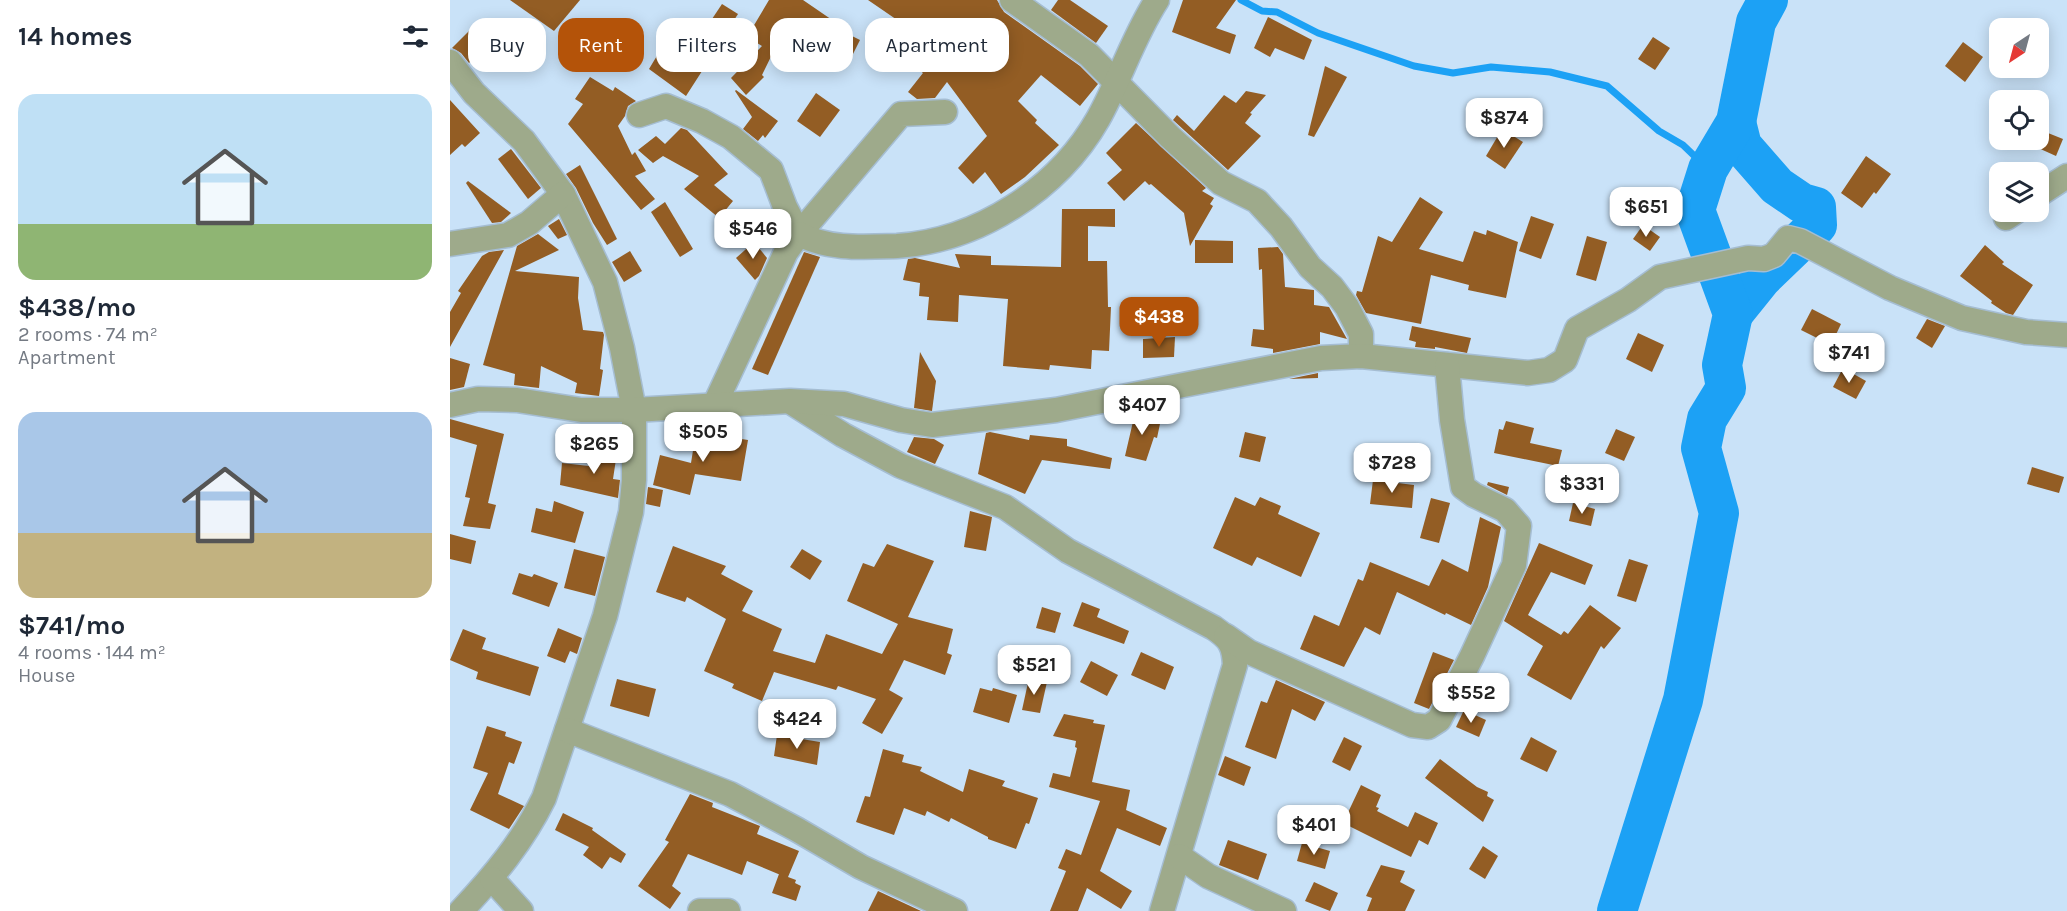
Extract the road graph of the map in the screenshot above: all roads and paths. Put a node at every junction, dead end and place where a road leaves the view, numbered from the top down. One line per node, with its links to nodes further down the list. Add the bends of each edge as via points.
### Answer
1 (1012, 0): 4 (street, via 1089,55)
2 (1157, 0): 4 (street)
3 (450, 62): 9 (street, via 474,93 524,141)
4 (1116, 83): 10 (street, via 1097,121 1054,173 1030,195 971,230 907,245 865,247 811,241); 13 (street, via 1221,183 1257,201 1281,227 1310,267 1347,307 1361,334)
5 (945, 112): 10 (street, via 901,114)
6 (639, 115): 10 (street, via 666,106 731,137 771,170)
7 (2067, 176): 8 (street)
8 (2049, 188)
9 (563, 194): 11 (street, via 508,235); 18 (street, via 605,282)
10 (799, 234): 16 (street, via 786,252)
11 (450, 244)
12 (2067, 335): 14 (street, via 2026,332 1962,318 1788,238 1774,255 1764,259 1748,258 1660,277 1577,328 1565,360 1549,370 1528,373)
13 (1361, 357): 14 (street); 15 (street, via 1321,358 1056,410 932,424 844,404)
14 (1447, 365): 19 (street, via 1463,487 1505,510 1519,526 1514,565 1439,720 1428,727 1412,725 1249,652)
15 (790, 401): 16 (street); 19 (street, via 902,466 1005,507 1068,551)
16 (715, 404): 18 (street)
17 (450, 405): 18 (street, via 488,399 581,410)
18 (634, 410): 20 (street, via 631,512 605,616)
19 (1226, 636): 21 (street, via 1234,649 1235,664)
20 (567, 730): 22 (street, via 534,819); 27 (street, via 730,794 861,867)
21 (1179, 856): 28 (street); 29 (street, via 1208,876)
22 (492, 879): 23 (street); 24 (street)
23 (461, 911)
24 (521, 911)
25 (700, 911): 26 (street)
26 (728, 911)
27 (955, 911)
28 (1162, 911)
29 (1284, 911)

